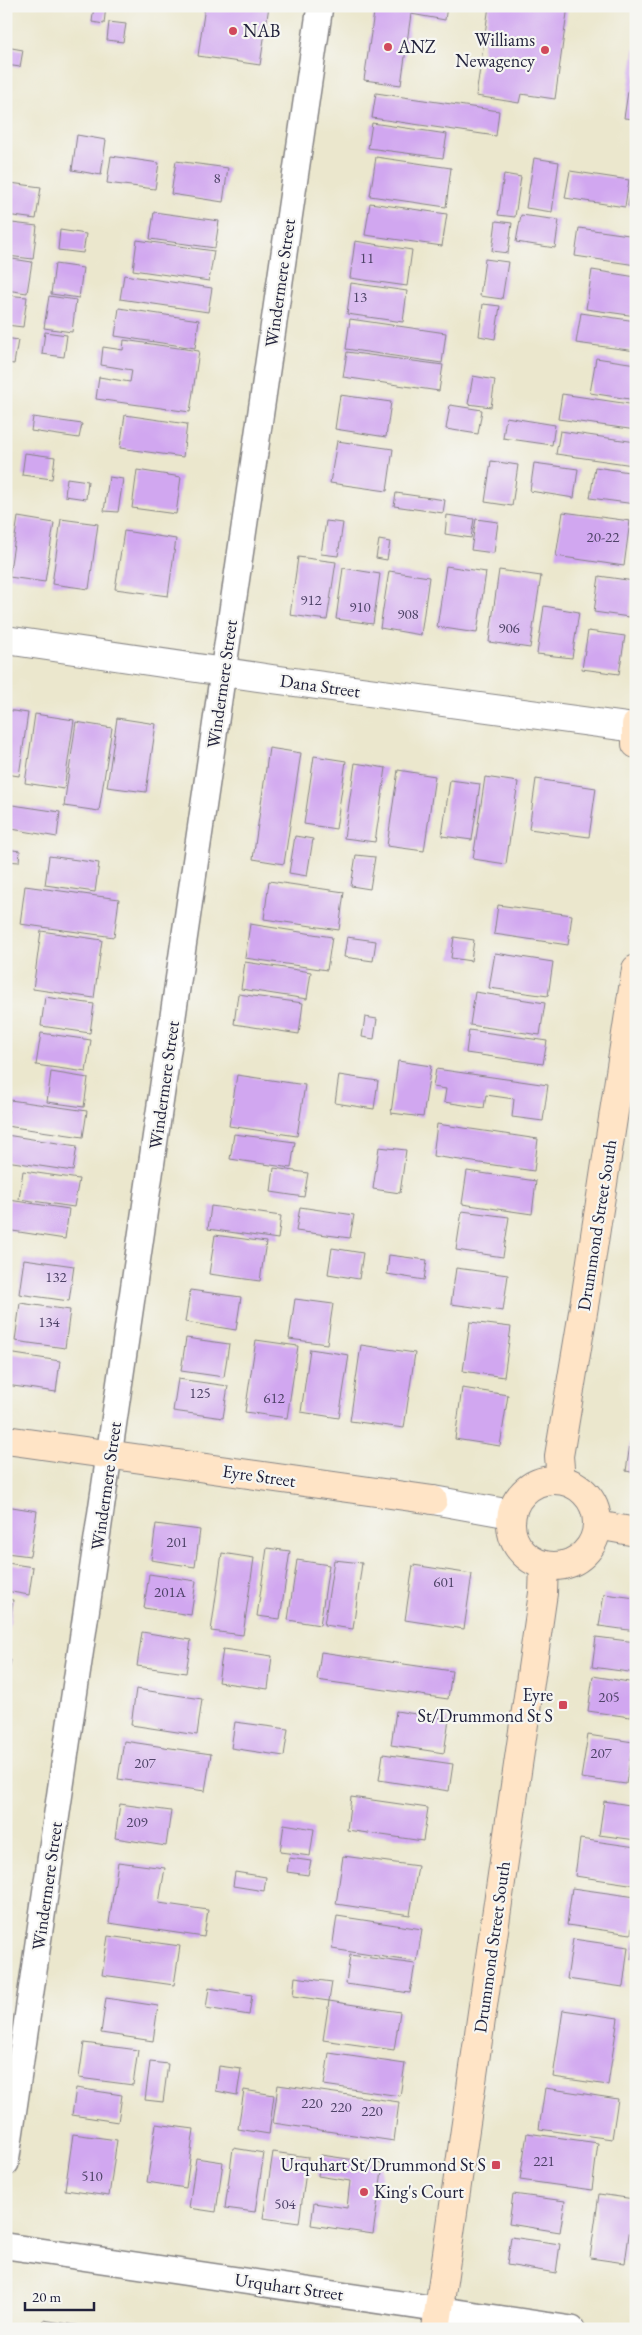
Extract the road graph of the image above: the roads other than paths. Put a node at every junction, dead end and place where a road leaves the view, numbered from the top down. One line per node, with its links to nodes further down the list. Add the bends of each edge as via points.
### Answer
1 (320, 6): 3 (street, Windermere Street)
2 (6, 640): 3 (street, Dana Street)
3 (224, 672): 4 (street, Dana Street); 7 (street, Windermere Street)
4 (635, 732)
5 (636, 970): 8 (main road, Drummond Street South, via 586,1300 558,1456)
6 (6, 1440): 7 (main road, Eyre Street)
7 (110, 1455): 9 (main road, Eyre Street); 14 (street, Windermere Street)
8 (561, 1480): 10 (main road, via 546,1480 526,1489); 11 (main road, via 573,1484 591,1501)
9 (434, 1500): 10 (street, Eyre Street)
10 (511, 1514): 13 (main road, via 511,1533 520,1550)
11 (597, 1526): 12 (main road); 13 (main road, via 591,1546 584,1554 566,1565)
12 (636, 1532)
13 (544, 1565): 16 (main road, Drummond Street South)
14 (6, 2163)
15 (6, 2246): 16 (street, Urquhart Street)
16 (438, 2319): 17 (street, Urquhart Street)
17 (572, 2329)

